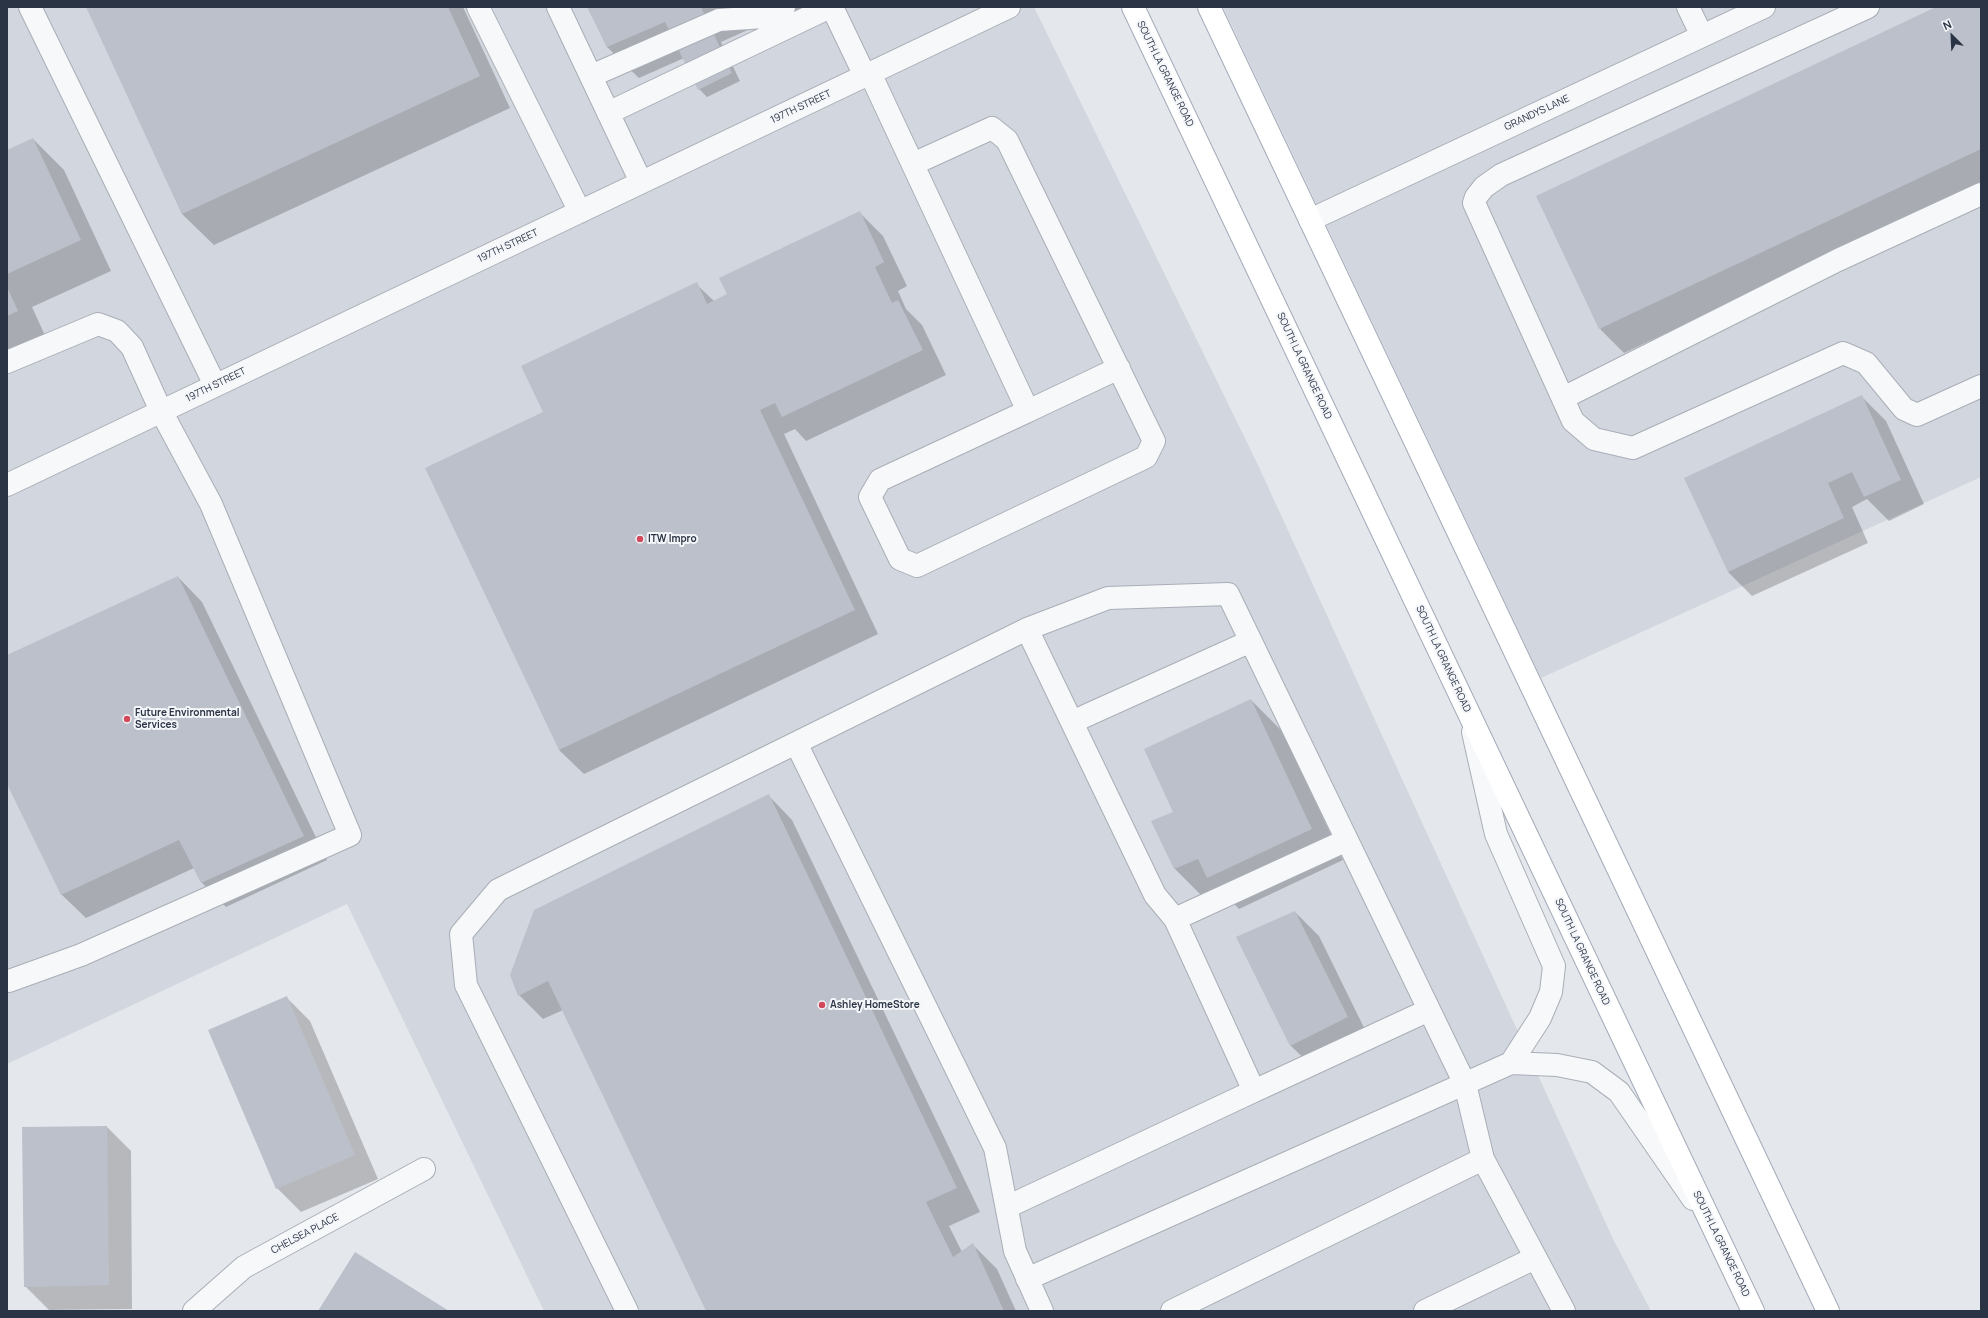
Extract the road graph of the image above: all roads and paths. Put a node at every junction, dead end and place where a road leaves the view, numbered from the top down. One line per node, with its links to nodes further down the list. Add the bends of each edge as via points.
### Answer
1 (30, 7): 23 (street)
2 (478, 7): 19 (street)
3 (558, 7): 14 (street)
4 (784, 7): 14 (street, via 764,17 720,20)
5 (831, 7): 13 (street); 15 (street)
6 (1133, 7): 31 (main road, SOUTH LA GRANGE ROAD)
7 (1209, 7): 20 (main road)
8 (1688, 7): 12 (street)
9 (1764, 7): 12 (street, GRANDYS LANE)
10 (1868, 7): 25 (street, via 1501,175 1484,187 1476,197 1474,203)
11 (998, 10): 13 (street, 197TH STREET)
12 (1702, 36): 20 (street, GRANDYS LANE)
13 (868, 75): 16 (street); 17 (street, 197TH STREET)
14 (591, 76): 15 (street)
15 (608, 113): 17 (street)
16 (913, 164): 22 (street, via 992,128 1007,140); 27 (street)
17 (641, 182): 19 (street, 197TH STREET)
18 (1981, 194): 25 (street, via 1838,260)
19 (580, 212): 23 (street, 197TH STREET)
20 (1310, 220): 54 (main road)
21 (7, 362): 26 (street, via 98,324 117,331 132,347)
22 (1119, 368): 27 (street); 27 (street, via 1154,441 1146,457 917,566 900,559 870,497 880,480)
23 (215, 385): 26 (street, 197TH STREET)
24 (1981, 386): 25 (street, via 1917,415 1904,410 1866,363 1843,353 1633,448 1594,439 1573,421)
25 (1563, 398)
26 (161, 411): 28 (street, 197TH STREET); 36 (street, via 211,504 350,835 81,955)
27 (1028, 411)
28 (7, 485)
29 (1027, 629): 30 (street, via 1108,598 1228,594); 32 (street); 33 (street)
30 (1251, 641): 32 (street); 34 (street)
31 (1468, 713): 38 (street, via 1496,834 1554,966 1551,992 1540,1018); 44 (main road, SOUTH LA GRANGE ROAD)
32 (1072, 722): 35 (street, via 1155,895)
33 (796, 743): 43 (street, via 995,1148); 48 (street, via 498,890 461,934 466,985)
34 (1347, 840): 35 (street); 37 (street)
35 (1175, 919): 40 (street)
36 (8, 980)
37 (1429, 1010): 39 (street); 40 (street)
38 (1511, 1063): 39 (street); 44 (street, via 1557,1065 1592,1072 1619,1092)
39 (1465, 1084): 41 (street); 46 (street)
40 (1254, 1091): 43 (street)
41 (1483, 1159): 45 (street); 50 (street)
42 (424, 1169): 47 (street, CHELSEA PLACE, via 244,1267)
43 (1007, 1208): 46 (street, via 1015,1251)
44 (1715, 1230): 53 (main road, SOUTH LA GRANGE ROAD)
45 (1536, 1258): 51 (street); 52 (street)
46 (1027, 1279): 49 (street)
47 (194, 1311)
48 (627, 1311)
49 (1042, 1311)
50 (1172, 1311)
51 (1425, 1311)
52 (1564, 1311)
53 (1753, 1311)
54 (1828, 1311)

